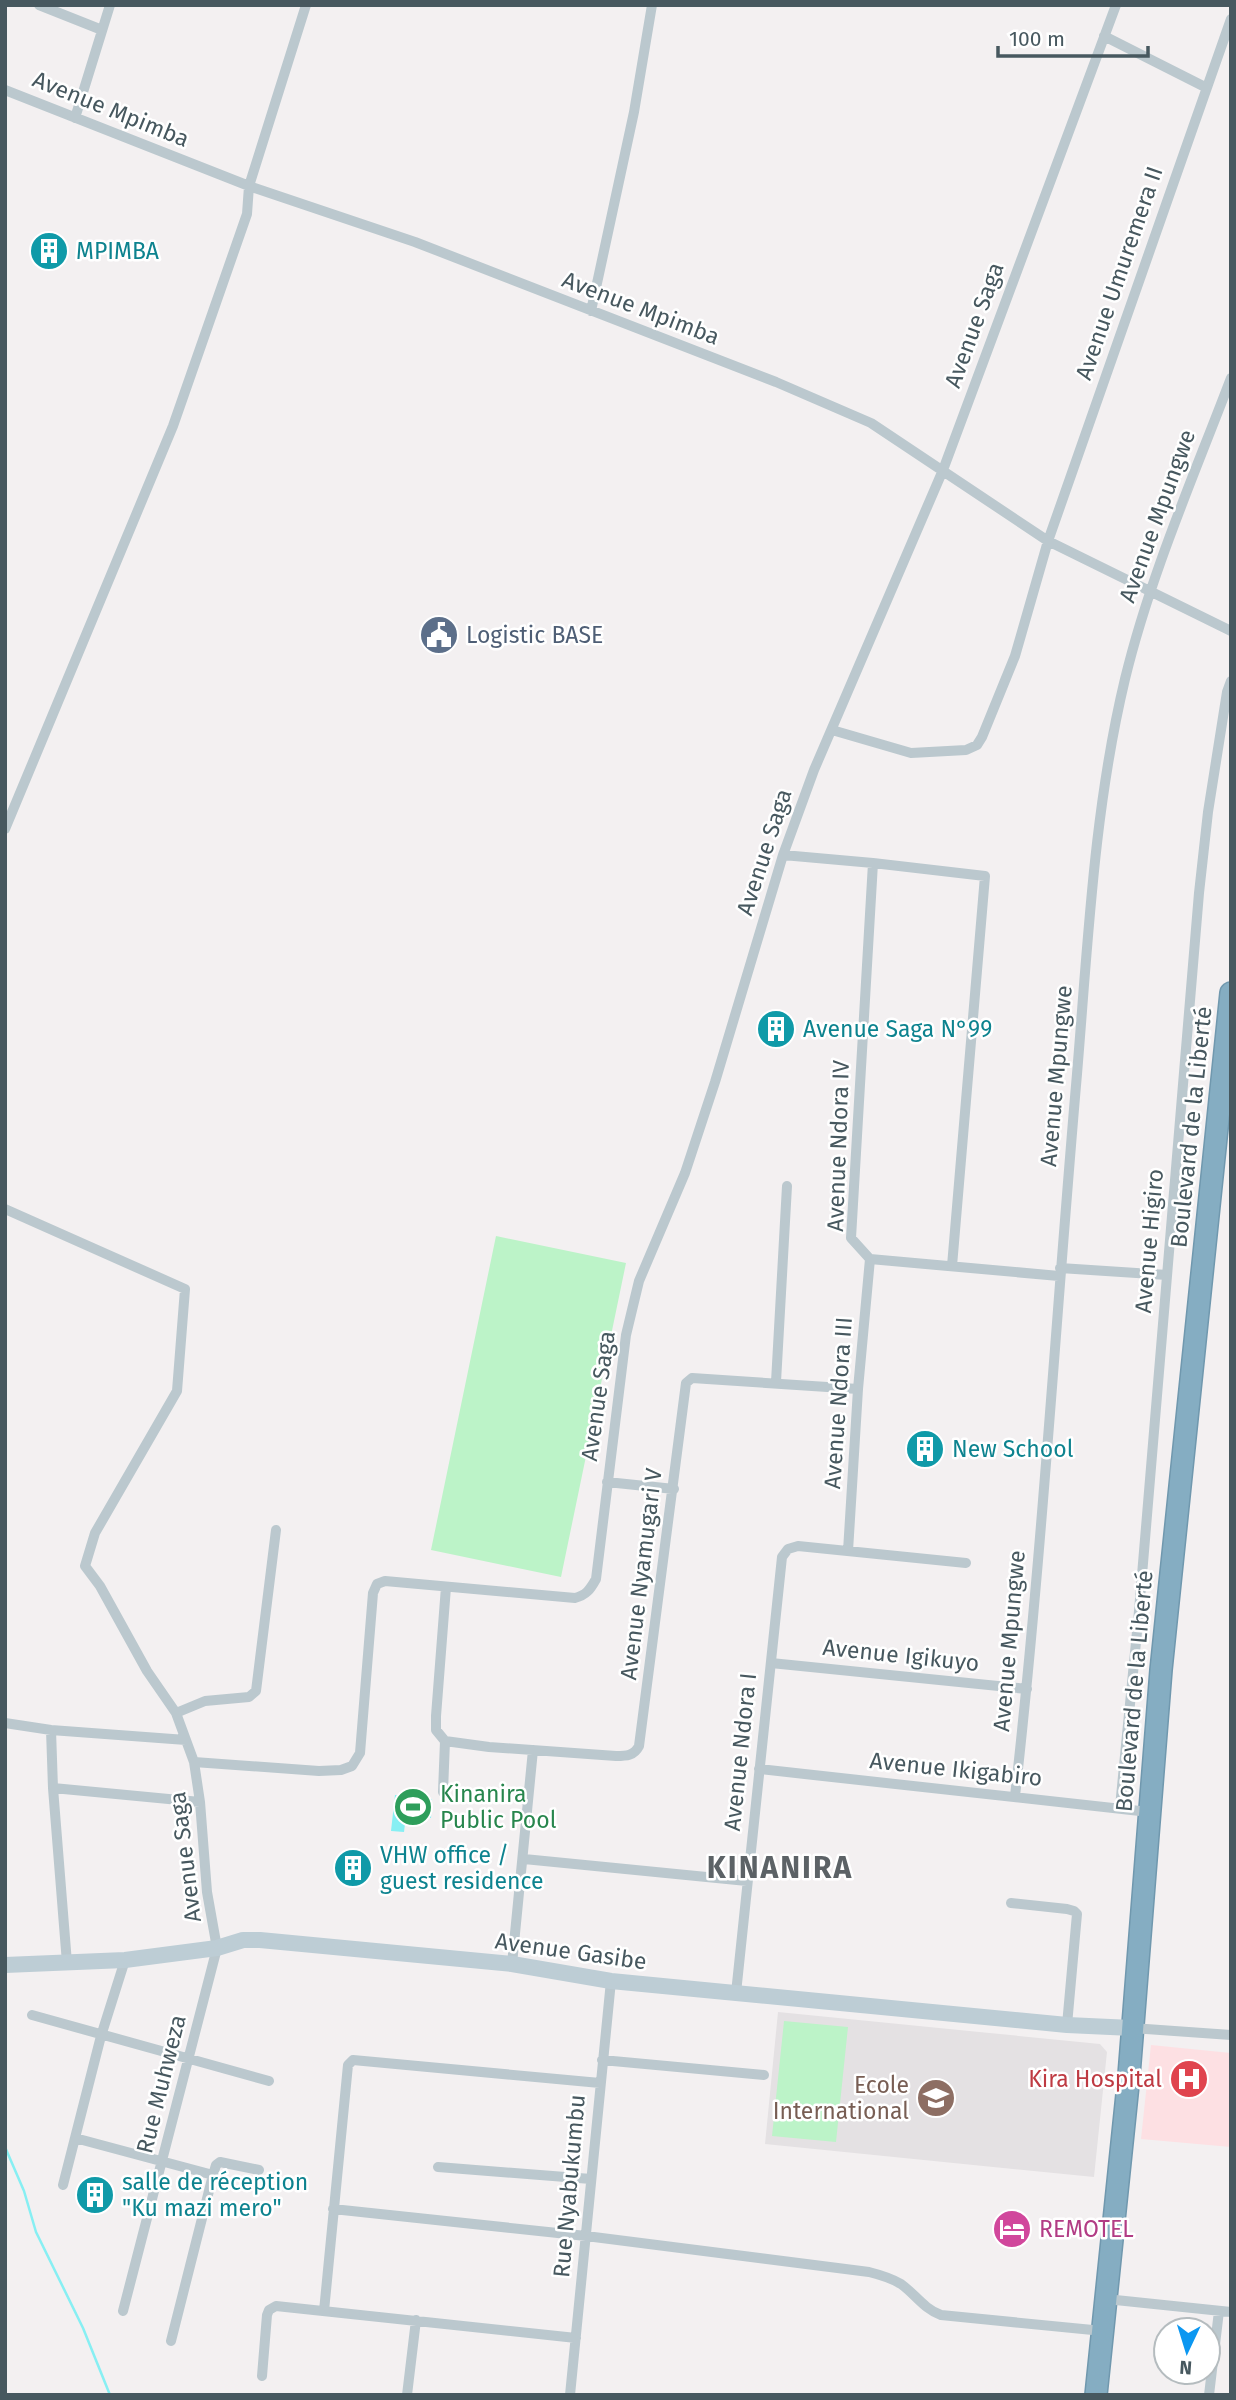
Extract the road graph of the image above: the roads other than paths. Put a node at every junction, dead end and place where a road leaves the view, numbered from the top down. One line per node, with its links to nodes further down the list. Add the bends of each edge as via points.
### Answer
1 (39, 5): 7 (street)
2 (110, 5): 7 (street)
3 (306, 5): 12 (street)
4 (652, 5): 13 (street)
5 (1116, 5): 8 (street, Avenue Saga)
6 (1231, 19): 9 (street, Avenue Umuremera II)
7 (102, 30): 11 (street)
8 (1104, 36): 9 (street); 15 (street, Avenue Saga)
9 (1205, 87): 16 (street, Avenue Umuremera II)
10 (5, 90): 11 (street, Avenue Mpimba)
11 (75, 118): 12 (street, Avenue Mpimba)
12 (249, 186): 13 (street, Avenue Mpimba, via 415,242); 21 (street, via 247,214 173,426)
13 (591, 311): 15 (street, Avenue Mpimba, via 871,423)
14 (1231, 378): 17 (street, Avenue Mpungwe)
15 (943, 470): 16 (street, Avenue Mpimba); 20 (street, Avenue Saga)
16 (1048, 541): 17 (street, Avenue Mpimba); 20 (street, Avenue Umuremera II, via 1015,656 977,745 957,752 911,753)
17 (1149, 592): 18 (street, Avenue Mpimba); 29 (street, Avenue Mpungwe, via 1117,718 1098,834)
18 (1231, 631)
19 (1231, 681): 30 (street, Avenue Higiro, via 1200,880)
20 (832, 730): 22 (street, Avenue Saga)
21 (5, 830)
22 (783, 855): 23 (street); 33 (street, Avenue Saga, via 685,1173 639,1281 626,1335)
23 (873, 863): 27 (street, Avenue Ndora IV, via 851,1238); 28 (street, via 985,876)
24 (1231, 993): 54 (highway, Boulevard de la Liberté)
25 (787, 1186): 31 (street)
26 (5, 1209): 41 (street, Avenue Saga, via 185,1289 177,1391 95,1533 85,1566)
27 (870, 1259): 28 (street); 32 (street, Avenue Ndora III)
28 (952, 1266): 29 (street)
29 (1060, 1272): 30 (street); 40 (street, Avenue Mpungwe)
30 (1167, 1275): 53 (street, Avenue Higiro)
31 (776, 1382): 32 (street, Avenue Nyamugari V); 34 (street, Avenue Nyamugari V, via 692,1378 686,1383)
32 (858, 1390): 36 (street, Avenue Ndora III)
33 (607, 1482): 34 (street); 38 (street, Avenue Saga, via 596,1580 584,1595 575,1598)
34 (674, 1489): 46 (street, Avenue Nyamugari V, via 636,1752 628,1756)
35 (276, 1530): 41 (street, via 256,1691 249,1697 205,1701)
36 (848, 1551): 37 (street); 39 (street, Avenue Ndora I, via 798,1546 782,1557)
37 (966, 1563)
38 (442, 1587): 45 (street, via 436,1730); 47 (street, via 377,1584 360,1753 352,1766 319,1771)
39 (771, 1663): 40 (street, Avenue Igikuyo); 48 (street, Avenue Ndora I)
40 (1027, 1689): 51 (street, Avenue Mpungwe)
41 (176, 1713): 44 (street, Avenue Saga)
42 (5, 1723): 43 (street)
43 (51, 1730): 44 (street); 49 (street)
44 (186, 1740): 47 (street, Avenue Saga)
45 (445, 1741): 46 (street, Avenue Nyamugari V); 50 (street)
46 (533, 1750): 55 (street)
47 (194, 1762): 52 (street, Avenue Saga)
48 (759, 1769): 51 (street, Avenue Ikigabiro); 56 (street, Avenue Ndora I)
49 (53, 1788): 52 (street); 60 (street)
50 (443, 1792)
51 (1015, 1796): 53 (street, Avenue Ikigabiro)
52 (200, 1802): 58 (street, Avenue Saga)
53 (1120, 1807): 54 (street, Avenue Ikigabiro)
54 (1149, 1812): 67 (highway, Boulevard de la Liberté)
55 (524, 1859): 56 (street); 61 (street)
56 (747, 1881): 64 (street, Avenue Ndora I)
57 (1011, 1903): 66 (street, via 1077,1914)
58 (217, 1948): 59 (street, Avenue Gasibe); 61 (street, Avenue Gasibe, via 260,1940); 70 (street, Rue Muhweza)
59 (125, 1960): 60 (street, Avenue Gasibe); 69 (street)
60 (67, 1963): 62 (street, Avenue Gasibe)
61 (512, 1964): 63 (street, Avenue Gasibe)
62 (5, 1965)
63 (611, 1981): 64 (street, Avenue Gasibe); 71 (street, Rue Nyabukumbu)
64 (736, 1993): 66 (street, Avenue Gasibe)
65 (32, 2015): 69 (street)
66 (1067, 2025): 67 (street, Avenue Gasibe)
67 (1132, 2028): 68 (street); 84 (highway, Boulevard de la Liberté)
68 (1231, 2035)
69 (102, 2036): 70 (street); 75 (street)
70 (189, 2058): 73 (street); 76 (street, Rue Muhweza)
71 (603, 2060): 72 (street); 74 (street, Rue Nyabukumbu)
72 (764, 2076)
73 (269, 2081)
74 (600, 2083): 80 (street, Rue Nyabukumbu); 82 (street, via 352,2060)
75 (75, 2138): 76 (street); 81 (street)
76 (163, 2162): 79 (street); 85 (street, Rue Muhweza)
77 (438, 2167): 80 (street)
78 (260, 2170): 79 (street, via 220,2162)
79 (213, 2175): 91 (street)
80 (591, 2179): 83 (street, Rue Nyabukumbu)
81 (63, 2185)
82 (333, 2209): 83 (street); 86 (street)
83 (586, 2236): 89 (street, via 869,2272 902,2285 941,2315); 90 (street, Rue Nyabukumbu)
84 (1106, 2299): 87 (street); 89 (highway, Boulevard de la Liberté)
85 (123, 2311)
86 (324, 2311): 88 (street); 92 (street, via 276,2306 269,2310)
87 (1225, 2311): 96 (street)
88 (416, 2320): 90 (street); 93 (street)
89 (1102, 2331): 95 (highway, Boulevard de la Liberté)
90 (576, 2337): 94 (street, Rue Nyabukumbu)
91 (172, 2341)
92 (262, 2376)
93 (407, 2395)
94 (570, 2395)
95 (1096, 2395)
96 (1209, 2395)

